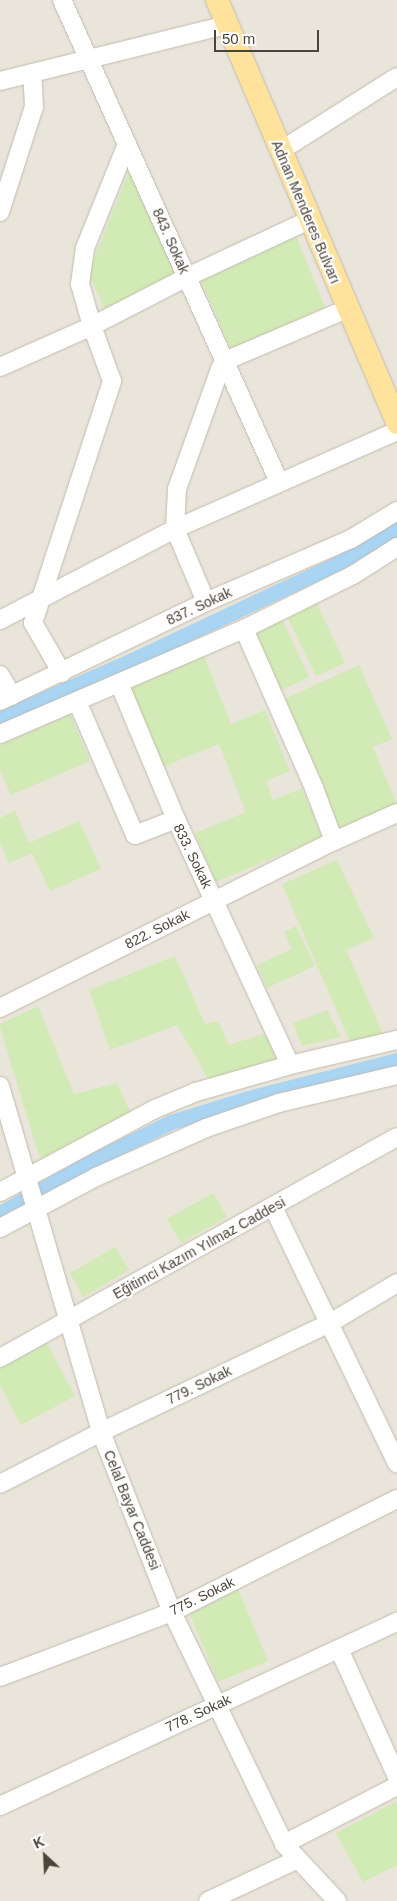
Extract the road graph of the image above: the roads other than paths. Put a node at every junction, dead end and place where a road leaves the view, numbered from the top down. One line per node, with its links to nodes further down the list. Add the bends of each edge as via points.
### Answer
1 (62, 0): 4 (street, 843. Sokak)
2 (217, 0): 3 (main road, Adnan Menderes Bulvarı)
3 (228, 25): 4 (street); 9 (main road, Adnan Menderes Bulvarı)
4 (87, 60): 5 (street); 8 (street, 843. Sokak)
5 (32, 73): 7 (street); 10 (street, via 34,107)
6 (397, 77): 9 (street)
7 (0, 81)
8 (127, 144): 12 (street, 843. Sokak); 14 (street, via 85,248 80,284)
9 (280, 151): 11 (main road, Adnan Menderes Bulvarı)
10 (0, 212)
11 (309, 220): 12 (street); 13 (main road, Adnan Menderes Bulvarı)
12 (187, 277): 14 (street); 15 (street, 843. Sokak)
13 (347, 309): 15 (street); 17 (main road, Adnan Menderes Bulvarı)
14 (92, 326): 16 (street); 23 (street, via 112,380)
15 (225, 361): 19 (street, 843. Sokak); 21 (street, via 177,489)
16 (1, 369)
17 (397, 423)
18 (397, 431): 19 (street)
19 (279, 482): 21 (street)
20 (397, 511): 24 (street, 837. Sokak, via 351,539)
21 (175, 529): 23 (street); 24 (street)
22 (397, 547): 26 (street, via 352,575)
23 (39, 600): 25 (street); 27 (street, via 33,623)
24 (206, 602): 27 (street, 837. Sokak)
25 (0, 620)
26 (244, 629): 29 (street); 35 (street)
27 (62, 672): 30 (street, 837. Sokak)
28 (0, 675): 30 (street)
29 (119, 683): 31 (street); 34 (street)
30 (6, 699)
31 (77, 701): 32 (street); 34 (street, 833. Sokak, via 135,835)
32 (0, 734)
33 (397, 813): 35 (street, 822. Sokak)
34 (176, 819): 36 (street, 833. Sokak)
35 (334, 841): 36 (street, 822. Sokak)
36 (215, 901): 37 (street, 822. Sokak); 39 (street, 833. Sokak)
37 (0, 1008)
38 (397, 1040): 39 (street)
39 (290, 1065): 43 (street, via 188,1095 155,1109)
40 (397, 1075): 46 (street, via 279,1103 206,1128 96,1177)
41 (0, 1086): 43 (street, Celal Bayar Caddesi)
42 (397, 1137): 45 (street, Eğitimci Kazım Yılmaz Caddesi)
43 (27, 1177): 44 (street); 46 (street, Celal Bayar Caddesi)
44 (0, 1192)
45 (273, 1207): 49 (street, Eğitimci Kazım Yılmaz Caddesi); 50 (street)
46 (36, 1210): 47 (street); 49 (street, Celal Bayar Caddesi)
47 (0, 1228)
48 (397, 1283): 50 (street, 779. Sokak)
49 (70, 1321): 51 (street, Eğitimci Kazım Yılmaz Caddesi); 52 (street, Celal Bayar Caddesi)
50 (330, 1323): 52 (street, 779. Sokak); 53 (street)
51 (0, 1358)
52 (101, 1432): 54 (street, 779. Sokak); 56 (street, Celal Bayar Caddesi)
53 (397, 1464)
54 (0, 1484)
55 (397, 1499): 56 (street, 775. Sokak)
56 (172, 1612): 59 (street, 775. Sokak); 60 (street, Celal Bayar Caddesi)
57 (397, 1622): 58 (street, 778. Sokak)
58 (339, 1649): 60 (street, 778. Sokak); 61 (street)
59 (0, 1677)
60 (217, 1704): 63 (street, 778. Sokak); 64 (street, Celal Bayar Caddesi)
61 (397, 1777)
62 (397, 1786): 64 (street)
63 (0, 1806)
64 (284, 1844): 65 (street, Celal Bayar Caddesi)
65 (298, 1859): 66 (street); 67 (street, Celal Bayar Caddesi)
66 (208, 1901)
67 (337, 1901)

